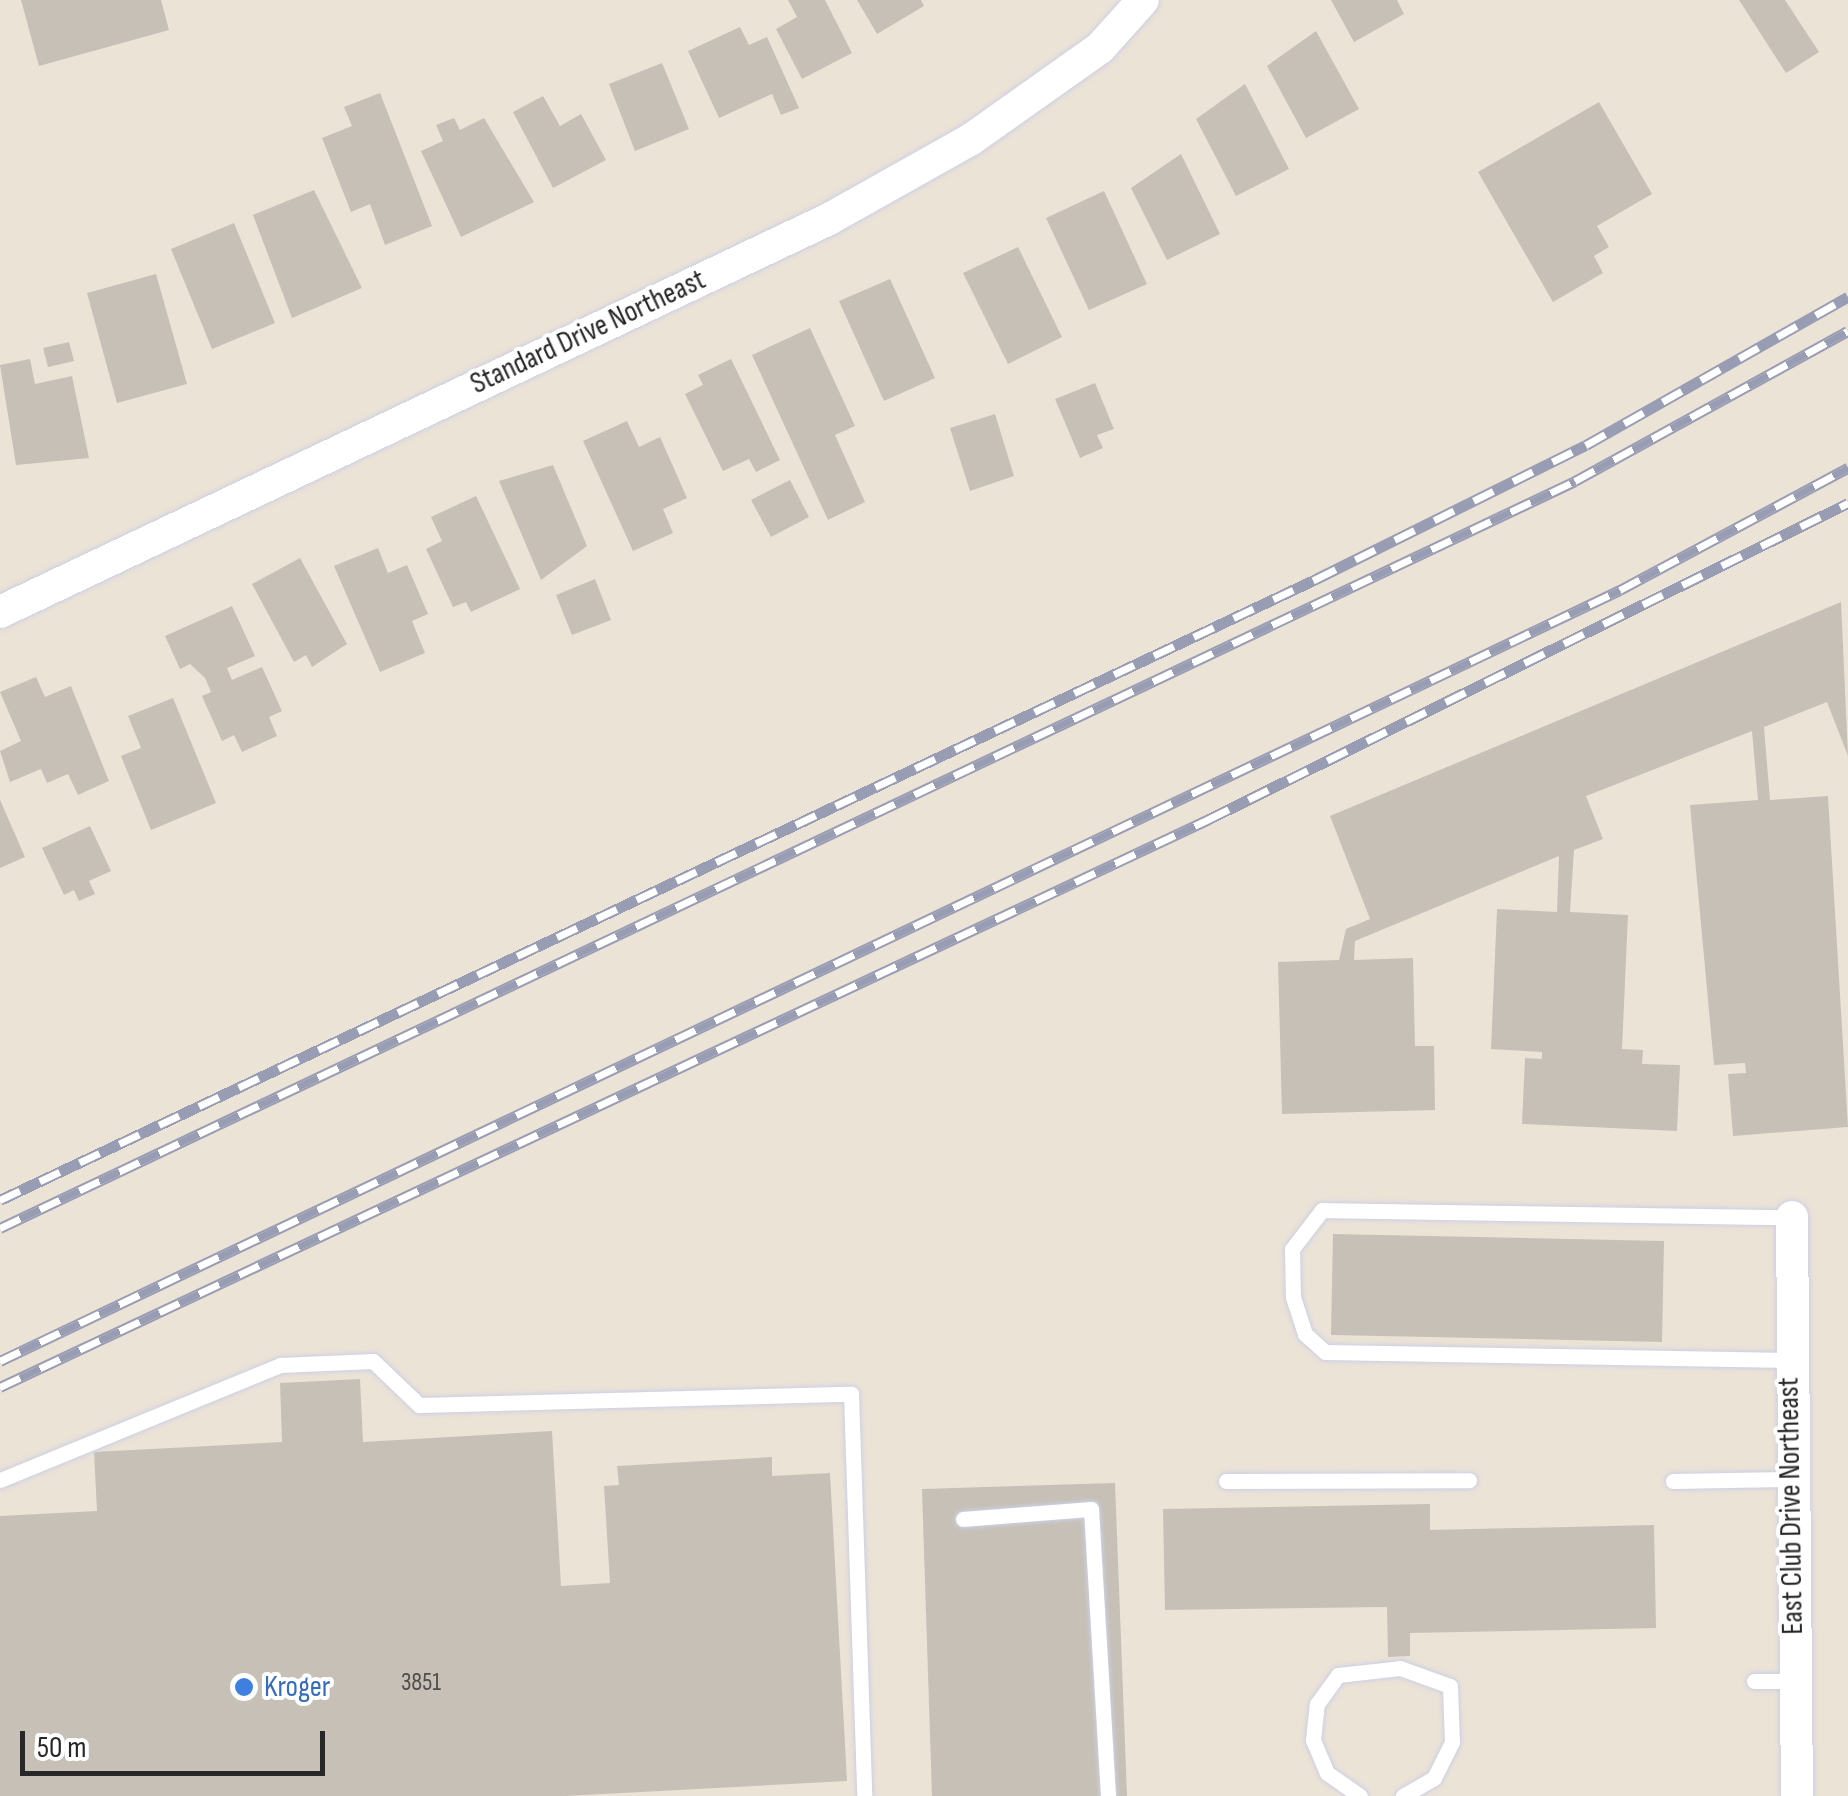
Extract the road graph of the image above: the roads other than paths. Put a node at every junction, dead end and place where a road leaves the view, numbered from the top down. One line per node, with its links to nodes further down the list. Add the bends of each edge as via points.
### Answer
1 (1143, 0): 2 (street, Standard Drive Northeast, via 1100,48 970,140 829,220)
2 (0, 612)
3 (1792, 1217): 4 (street, East Club Drive Northeast); 4 (lane, via 1322,1210 1292,1248 1293,1296 1305,1334 1325,1352)
4 (1790, 1360): 5 (street, East Club Drive Northeast)
5 (1788, 1479): 9 (lane); 12 (street, East Club Drive Northeast)
6 (0, 1480): 13 (lane, via 280,1365 372,1361 418,1405 851,1394)
7 (1469, 1480): 8 (lane)
8 (1226, 1481)
9 (1674, 1481)
10 (962, 1519): 14 (lane, via 1091,1510)
11 (1754, 1682): 12 (lane)
12 (1793, 1682): 17 (street, East Club Drive Northeast)
13 (864, 1796)
14 (1108, 1796)
15 (1360, 1796): 16 (lane, via 1327,1773 1313,1740 1317,1704 1338,1675 1400,1668 1450,1686 1452,1742 1434,1778)
16 (1403, 1796)
17 (1797, 1796)

